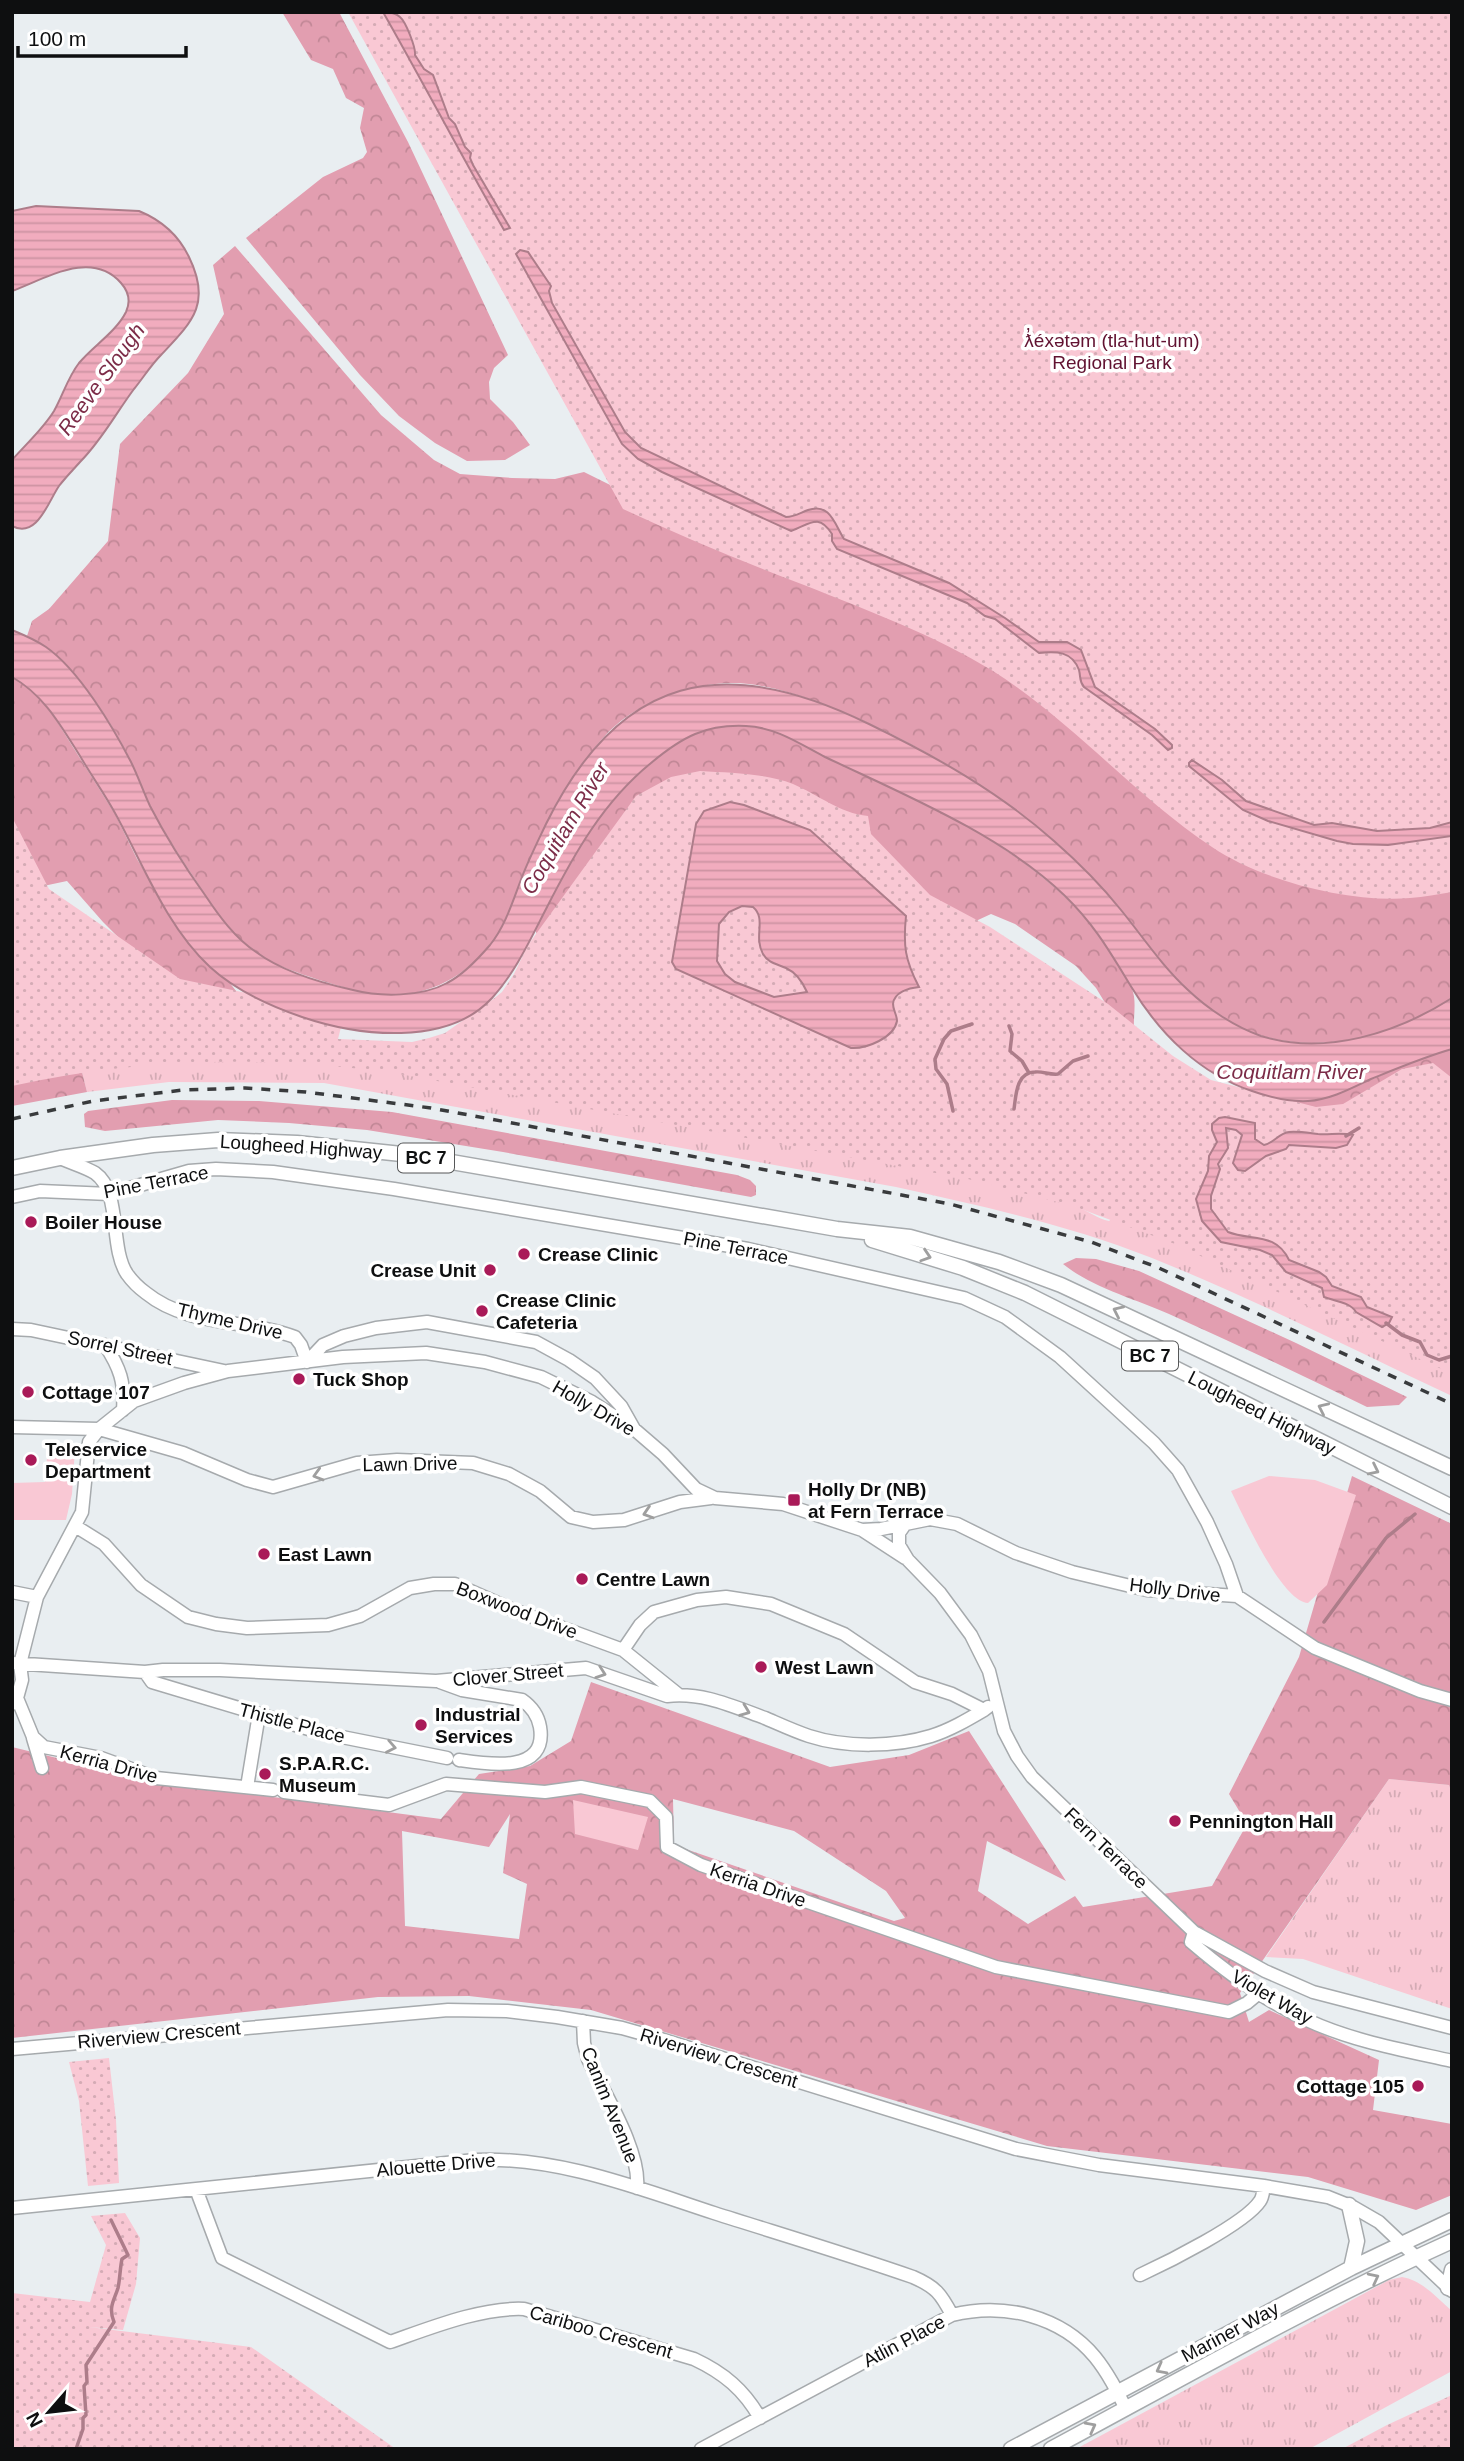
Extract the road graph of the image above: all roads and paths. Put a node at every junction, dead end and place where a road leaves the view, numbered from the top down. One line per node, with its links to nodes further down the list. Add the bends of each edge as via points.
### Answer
1 (60, 1158): 2 (main road, Lougheed Highway / BC 7); 3 (street, via 95,1174); 5 (main road, Lougheed Highway / BC 7, via 218,1140 298,1143 411,1155)
2 (12, 1168)
3 (109, 1195): 4 (street, Pine Terrace, via 40,1191); 8 (street, Thyme Drive, via 126,1273 148,1296 194,1316 283,1332 295,1337); 24 (street, Pine Terrace, via 189,1171 273,1172 748,1249 964,1298 1005,1317 1060,1357 1154,1443 1178,1470 1207,1522)
4 (12, 1197)
5 (837, 1229): 14 (main road, Lougheed Highway / BC 7, one-way to 5, via 1040,1277 910,1237); 18 (main road, Lougheed Highway / BC 7, one-way to 18, via 1015,1288)
6 (12, 1329): 7 (street, Sorrel Street)
7 (106, 1345): 9 (street, Sorrel Street); 10 (street, via 120,1368)
8 (307, 1362): 9 (street, Holly Drive); 13 (street, Holly Drive, via 426,1353 485,1362 541,1377); 13 (street, via 323,1345 344,1336 426,1322 536,1342 595,1378 621,1406)
9 (228, 1371): 10 (street, Holly Drive, via 148,1395)
10 (123, 1410): 12 (street, Holly Drive)
11 (12, 1427): 12 (street)
12 (99, 1429): 17 (street, Lawn Drive, one-way to 12, via 624,1520 593,1522 571,1517 540,1491 509,1474 473,1464 433,1461 357,1463 264,1486 183,1452); 20 (street, via 89,1442 82,1512)
13 (634, 1429): 15 (street, Holly Drive)
14 (1452, 1468)
15 (682, 1477): 16 (street, Holly Drive); 17 (street, via 688,1487)
16 (715, 1498): 17 (street, Lawn Drive); 21 (street, Holly Drive, via 783,1504)
17 (680, 1502)
18 (1452, 1507)
19 (906, 1523): 21 (street, Holly Drive); 22 (street, via 899,1532 899,1545); 24 (street, Holly Drive, via 930,1519 957,1524 1072,1572 1147,1590)
20 (75, 1526): 25 (street); 26 (street, Boxwood Drive, via 104,1544 141,1585 188,1617 216,1624 247,1628 328,1625 360,1616 410,1588 454,1584)
21 (862, 1530): 22 (street, Fern Terrace)
22 (908, 1560): 33 (street, Fern Terrace, via 971,1635 989,1671)
23 (12, 1592): 25 (street)
24 (1237, 1597): 31 (street, via 1315,1648)
25 (37, 1598): 27 (street)
26 (623, 1650): 30 (street, Boxwood Drive); 34 (street, via 654,1612 726,1597 771,1604 844,1634 915,1682)
27 (16, 1663): 28 (street, Clover Street); 32 (street, via 22,1680)
28 (145, 1672): 29 (street, Clover Street, via 220,1670); 35 (street, Thistle Place, via 152,1682)
29 (436, 1681): 30 (street, Clover Street, one-way to 30, via 586,1668 667,1696); 35 (street, Thistle Place, one-way to 29, via 335,1735 497,1766 533,1754 541,1735 531,1706 522,1700)
30 (679, 1695): 34 (street, Clover Street, one-way to 34, via 712,1698 812,1737 848,1742 893,1743 931,1736)
31 (1452, 1700)
32 (15, 1701): 36 (street)
33 (997, 1702): 34 (street); 39 (street, Fern Terrace, via 1004,1731 1032,1777)
34 (984, 1710)
35 (259, 1714): 38 (street)
36 (33, 1737): 37 (street); 38 (street, Kerria Drive, via 44,1747 101,1758 156,1778)
37 (43, 1768)
38 (247, 1787): 40 (street, Kerria Drive, via 389,1805 446,1784 545,1792 581,1787 625,1795 650,1801 666,1817 667,1846 701,1865 996,1967 1228,2012)
39 (1194, 1932): 40 (street, Violet Way, via 1191,1942); 42 (street, Fern Terrace, via 1313,1992)
40 (1259, 1993): 44 (street, Violet Way, via 1307,2020 1358,2038)
41 (583, 2021): 43 (street, Riverview Crescent, via 507,2011 414,2011); 45 (street, Riverview Crescent, via 654,2037 1016,2149 1099,2165); 46 (street, Canim Avenue, via 587,2059 631,2149)
42 (1452, 2028)
43 (12, 2049)
44 (1452, 2061)
45 (1264, 2186): 48 (street, Riverview Crescent, via 1316,2194); 56 (street, via 1261,2200 1239,2220)
46 (637, 2188): 47 (street, Alouette Drive, via 555,2166 494,2159); 58 (street, Alouette Drive, via 920,2280 941,2294)
47 (196, 2189): 49 (street, Alouette Drive); 61 (street, Cariboo Crescent, via 222,2258 390,2342 483,2313 524,2309 710,2366 732,2382)
48 (1349, 2205): 52 (street, Riverview Crescent, via 1379,2222); 54 (main road, via 1357,2241)
49 (12, 2208)
50 (1452, 2220): 52 (main road, Mariner Way)
51 (1452, 2241): 53 (main road, Mariner Way)
52 (1402, 2243): 53 (street, Riverview Crescent); 54 (main road, Mariner Way)
53 (1416, 2257): 57 (street, Riverview Crescent); 60 (main road, Mariner Way, one-way to 53)
54 (1351, 2268): 59 (main road, Mariner Way, one-way to 59)
55 (1452, 2270): 57 (main road)
56 (1140, 2275)
57 (1450, 2290)
58 (953, 2315): 59 (street, Atlin Place, via 1021,2312 1051,2322 1094,2357); 61 (street, Atlin Place)
59 (1117, 2392): 60 (street, Atlin Place); 63 (main road, Mariner Way)
60 (1126, 2409): 64 (main road, Mariner Way, one-way to 60)
61 (760, 2418): 62 (street, Atlin Place)
62 (701, 2449)
63 (1011, 2449)
64 (1051, 2449)

